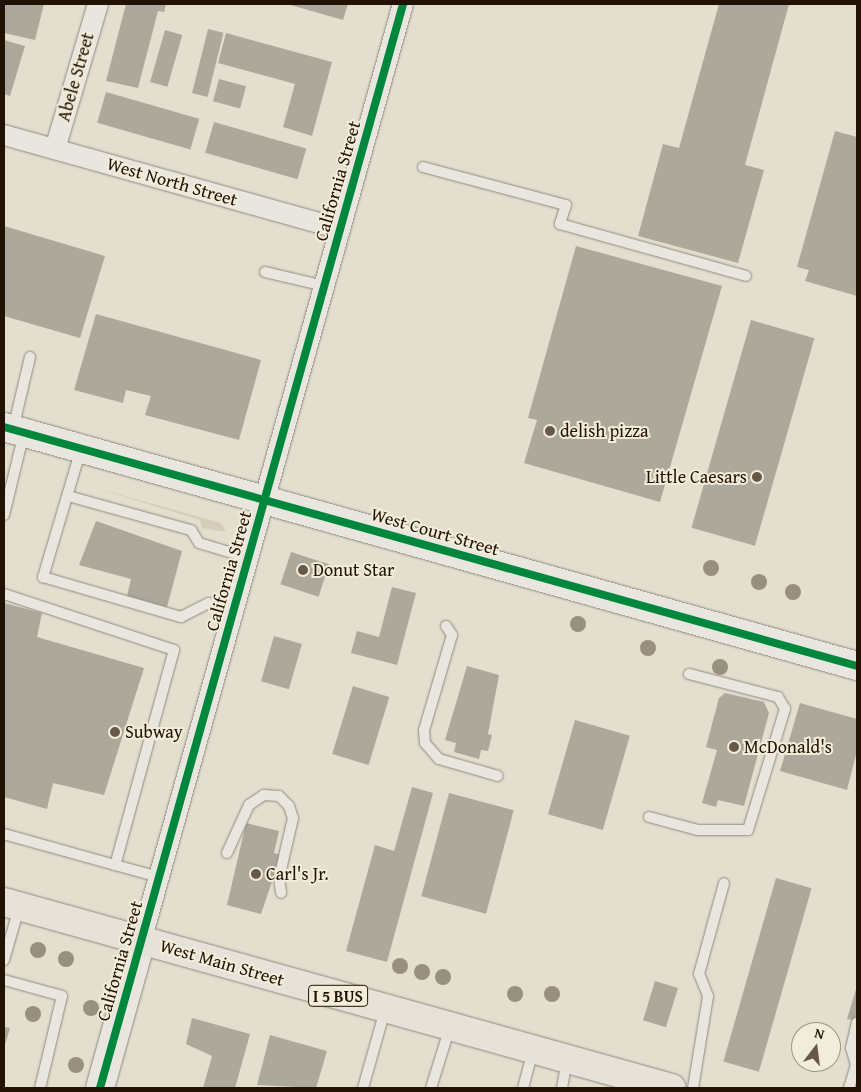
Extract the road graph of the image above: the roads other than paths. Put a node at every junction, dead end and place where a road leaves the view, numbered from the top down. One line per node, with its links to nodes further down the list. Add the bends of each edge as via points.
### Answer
1 (98, 4): 4 (street, Abele Street)
2 (403, 4): 6 (street, California Street)
3 (4, 135): 4 (street, West North Street)
4 (55, 149): 6 (street, West North Street)
5 (423, 167): 8 (lane, via 566,205 560,224)
6 (340, 229): 9 (street, California Street)
7 (265, 272): 9 (lane)
8 (746, 276)
9 (324, 286): 14 (street, California Street)
10 (30, 357): 11 (lane)
11 (14, 429): 12 (street, West Court Street); 15 (lane)
12 (81, 448): 13 (lane); 14 (street, West Court Street)
13 (68, 496): 16 (lane, via 191,530 199,543); 18 (lane, via 44,577 181,616 208,603)
14 (265, 500): 16 (street, California Street); 20 (street, West Court Street)
15 (4, 515)
16 (249, 558): 18 (street, California Street)
17 (4, 594): 26 (lane, via 174,650)
18 (234, 610): 27 (street, California Street)
19 (446, 626): 22 (lane, via 452,635 424,730 425,743 439,759)
20 (857, 666)
21 (690, 674): 23 (lane, via 778,697 785,709 748,830 698,830)
22 (498, 776)
23 (649, 817)
24 (4, 834): 26 (lane)
25 (227, 853): 29 (lane, via 249,805 264,795 279,796 289,806 293,818 279,878)
26 (115, 865): 27 (lane)
27 (159, 877): 31 (street, California Street)
28 (724, 883): 46 (lane, via 699,974 708,996 701,1063)
29 (281, 893)
30 (11, 904): 31 (main road, West Main Street / I 5 BUS); 32 (lane)
31 (141, 941): 34 (main road, West Main Street / I 5 BUS); 40 (street, California Street)
32 (4, 960)
33 (4, 980): 39 (lane, via 62,996)
34 (385, 1009): 36 (main road, West Main Street / I 5 BUS); 41 (lane)
35 (857, 1023): 47 (lane, via 851,1048 856,1065)
36 (450, 1027): 37 (main road, West Main Street / I 5 BUS); 42 (lane)
37 (534, 1050): 38 (main road, West Main Street / I 5 BUS); 43 (lane)
38 (567, 1060): 44 (lane); 45 (main road, West Main Street / I 5 BUS)
39 (40, 1088)
40 (100, 1088)
41 (363, 1088)
42 (431, 1088)
43 (523, 1088)
44 (562, 1088)
45 (672, 1088)
46 (693, 1088)
47 (849, 1088)

